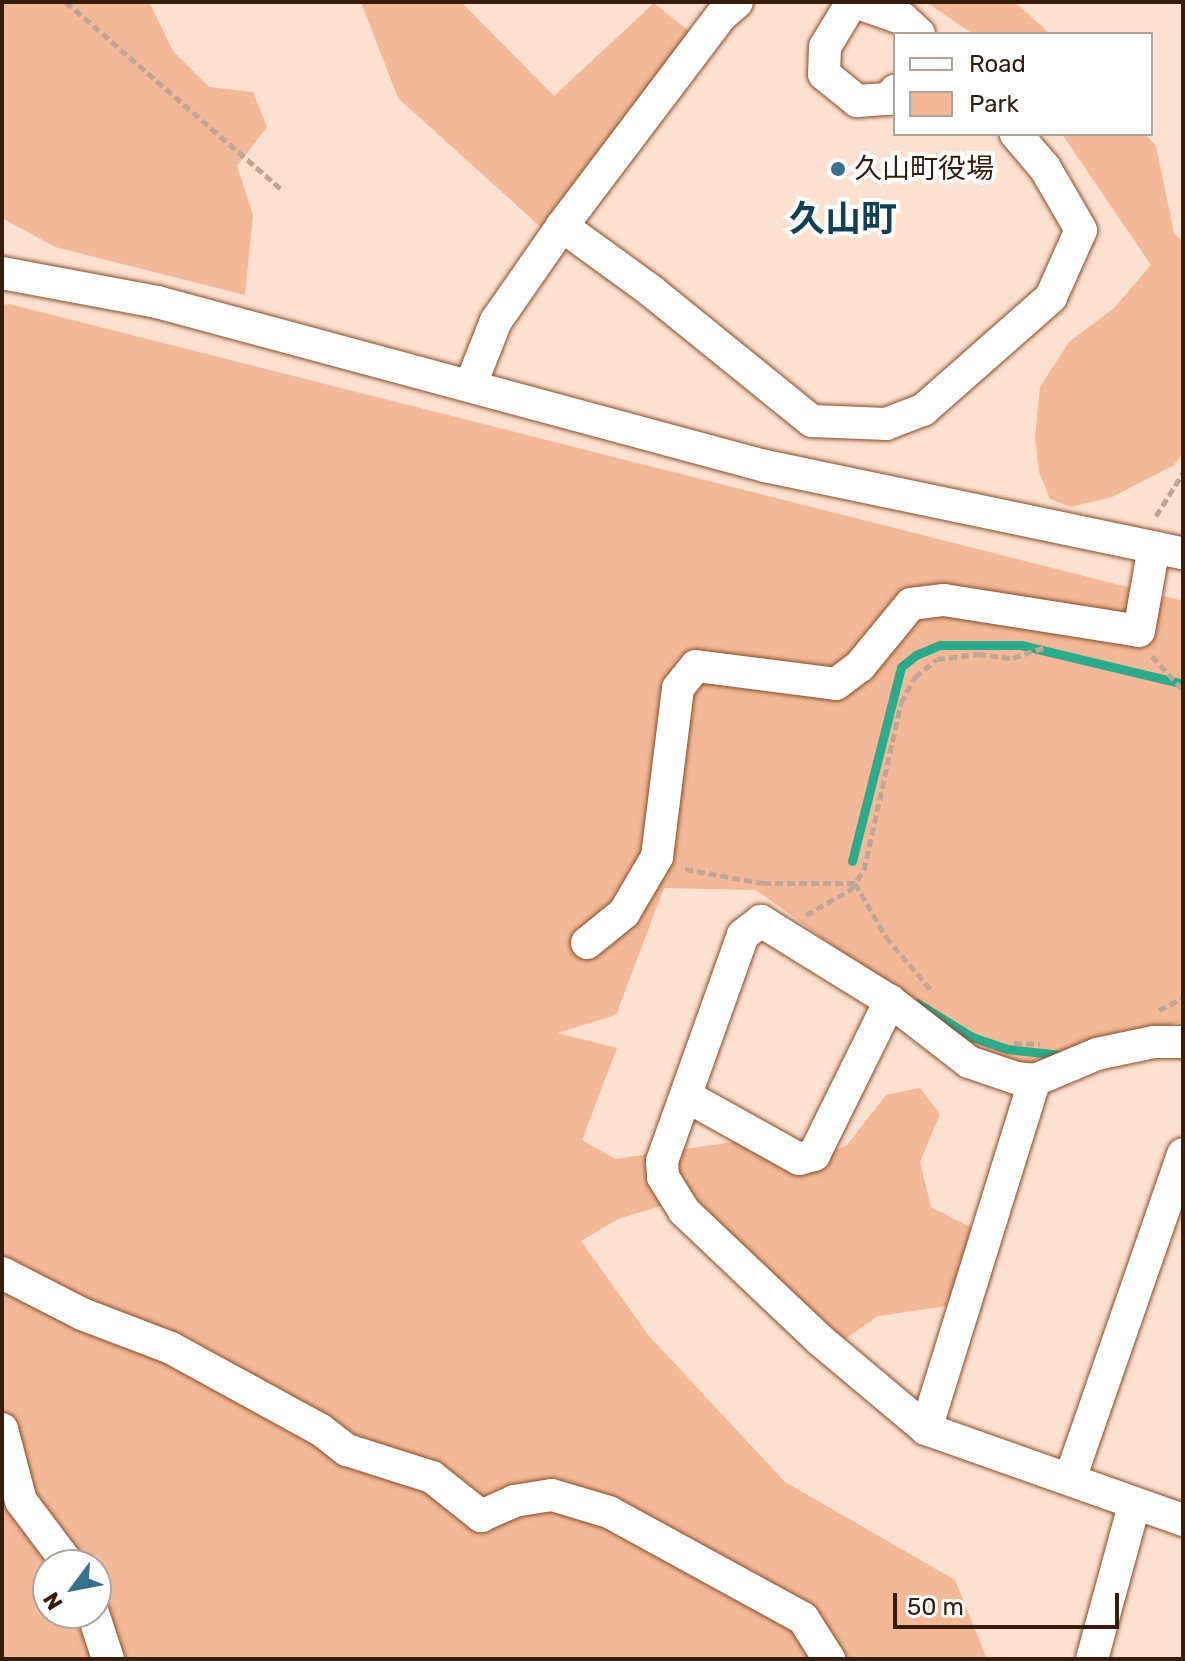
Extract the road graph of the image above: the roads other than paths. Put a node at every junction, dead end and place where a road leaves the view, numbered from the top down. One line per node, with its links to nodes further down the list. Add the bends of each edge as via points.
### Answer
1 (854, 2): 3 (street, via 903,19); 4 (street, via 825,47 824,74 857,101 888,99)
2 (720, 7): 6 (street)
3 (917, 32)
4 (893, 93)
5 (1018, 136): 6 (street, via 1045,168 1081,230 1051,297 923,410 886,424 812,421)
6 (562, 226): 9 (street, via 496,321)
7 (2, 254): 8 (street)
8 (15, 274): 9 (street, via 157,302)
9 (471, 384): 10 (street, via 765,466)
10 (1158, 548): 11 (street, via 1139,631 944,600 911,604 860,666 836,684 696,666 678,688 657,857 624,913)
11 (587, 943)
12 (890, 1001): 14 (street, via 969,1062); 15 (street, via 814,1155 799,1159); 15 (street, via 761,921 743,935)
13 (1183, 1042): 14 (street, via 1154,1042 1097,1054)
14 (1035, 1080): 19 (street)
15 (686, 1096): 19 (street, via 662,1161 663,1177 684,1211 820,1340)
16 (1183, 1154): 20 (street)
17 (2, 1273): 26 (street, via 82,1314 171,1348 321,1430 347,1450 432,1477 481,1516 514,1501 552,1495 609,1512 803,1618)
18 (2, 1429): 23 (street, via 21,1501)
19 (926, 1429): 20 (street)
20 (1070, 1479): 21 (street)
21 (1134, 1505): 22 (street); 27 (street)
22 (1183, 1520)
23 (57, 1549)
24 (98, 1629): 25 (street)
25 (108, 1659)
26 (829, 1659)
27 (1092, 1659)

